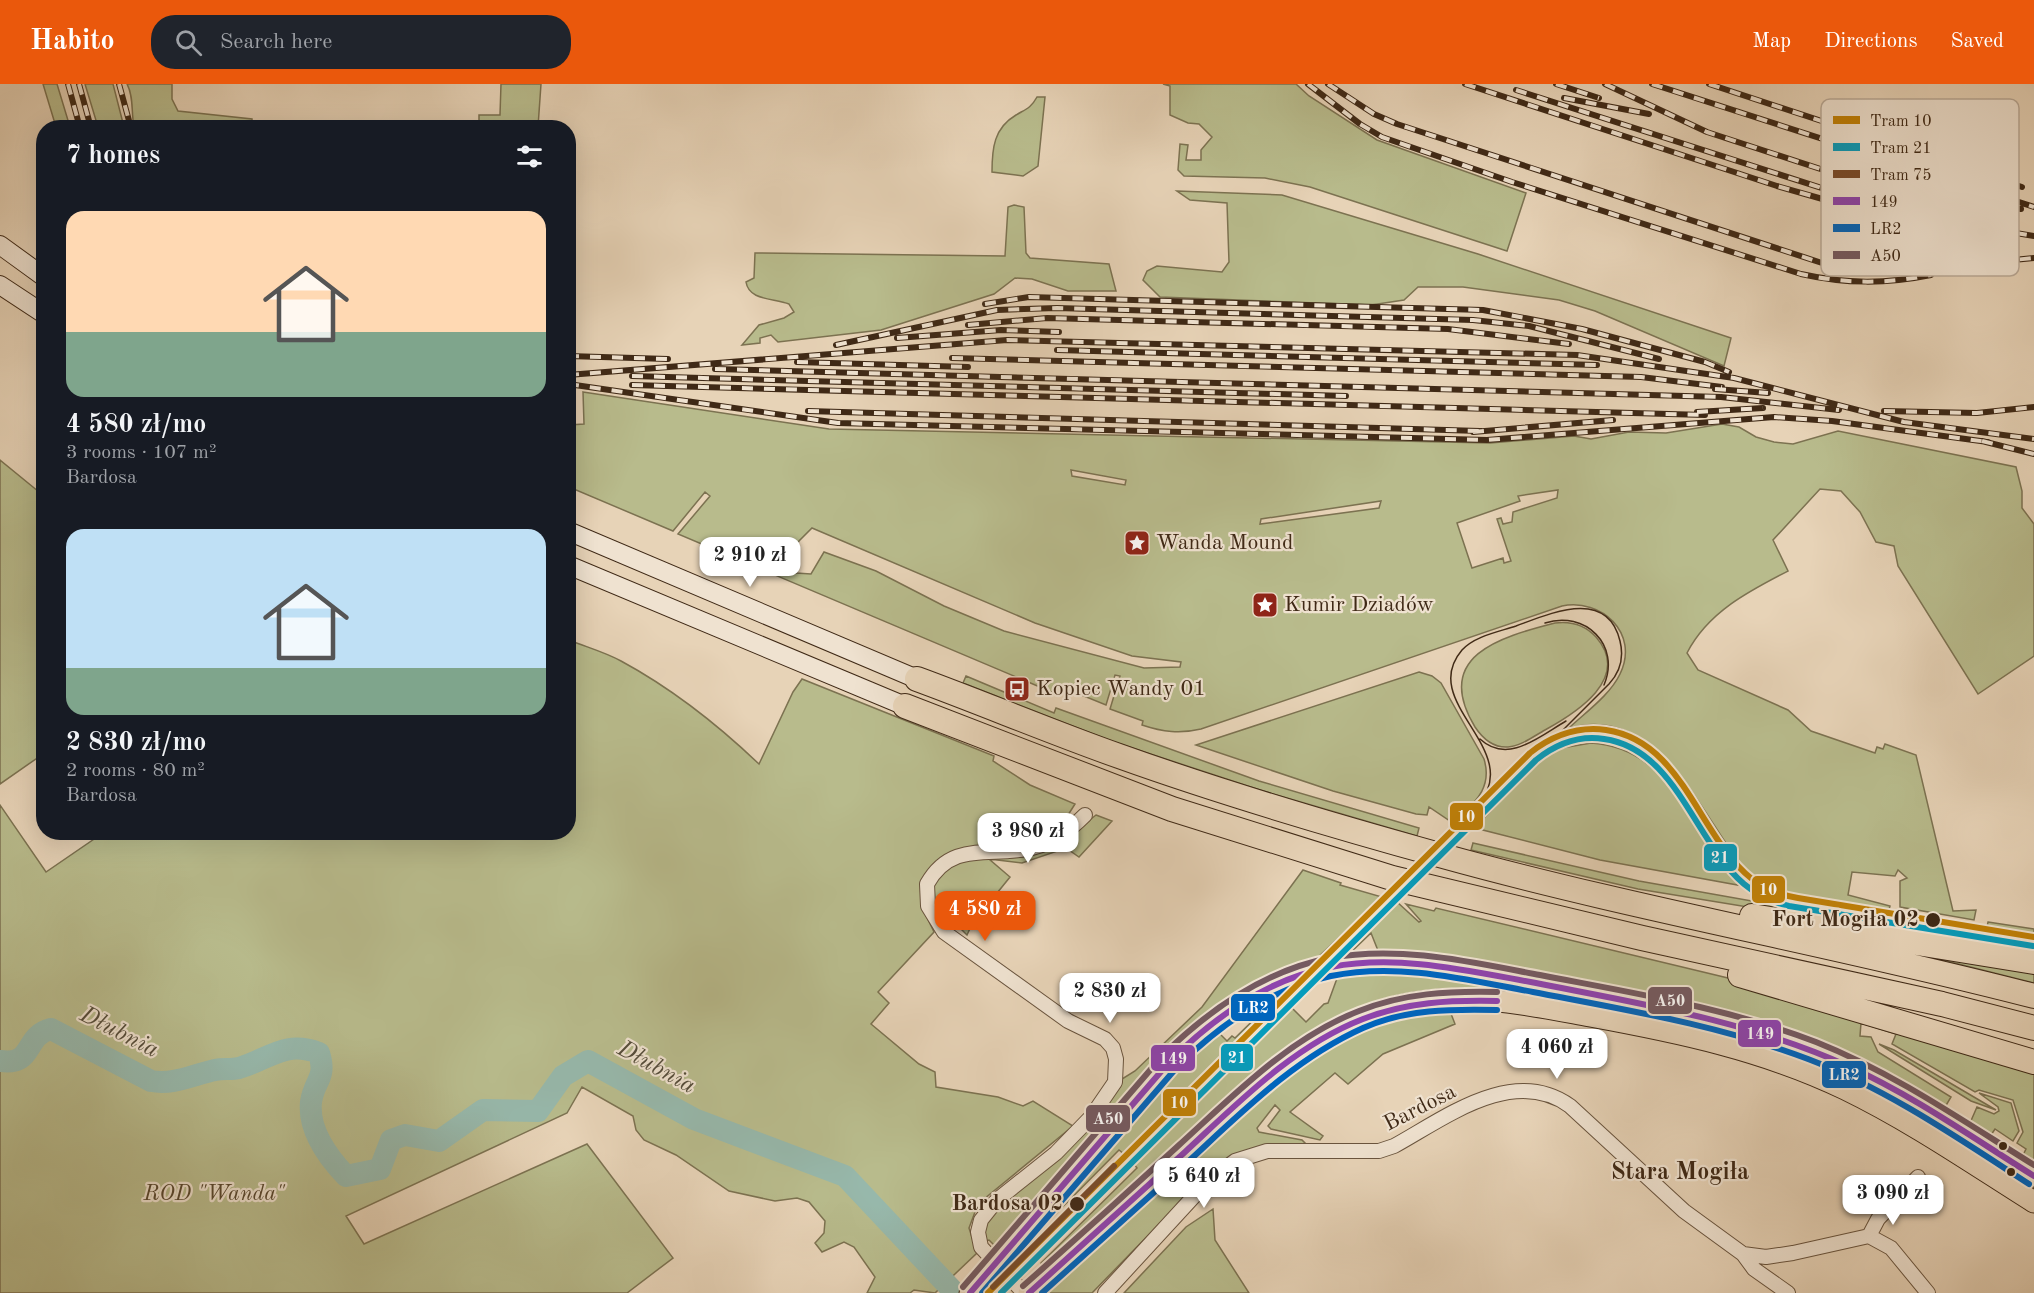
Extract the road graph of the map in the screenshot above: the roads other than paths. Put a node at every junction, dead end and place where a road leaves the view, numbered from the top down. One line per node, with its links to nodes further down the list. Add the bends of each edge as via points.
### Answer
1 (0, 245): 2 (main road)
2 (36, 271)
3 (0, 285): 4 (main road)
4 (36, 309)
5 (576, 534): 7 (main road)
6 (576, 568): 8 (main road)
7 (917, 679): 10 (highway, via 1123,758 1241,797 1420,850)
8 (905, 706): 11 (highway, via 1172,809 1392,878)
9 (1085, 815): 21 (street, via 1067,832 1036,847 959,854 943,862 927,884 933,919 944,932 1068,1021 1104,1039 1115,1052 1118,1073 1111,1089 1080,1129 988,1207 979,1225 978,1238)
10 (1615, 898): 12 (highway, via 1796,922); 13 (highway)
11 (1642, 938): 14 (highway); 15 (highway, via 1735,973)
12 (2034, 962)
13 (2034, 996)
14 (2034, 1028)
15 (2034, 1062)
16 (2034, 1176): 21 (main road, via 1884,1084 1814,1051 1753,1029 1683,1011 1440,966 1390,962 1341,965 1290,979 1233,1007 1185,1046)
17 (1918, 1177): 19 (street, via 1878,1219)
18 (2034, 1202): 24 (main road, via 1882,1108 1760,1055 1686,1034 1552,1009 1489,1000 1438,1000 1365,1017 1298,1053)
19 (1869, 1236): 20 (street, via 1766,1257); 27 (street, via 1891,1248)
20 (1743, 1254): 25 (street, Bardosa, via 1684,1211 1576,1111 1546,1092 1519,1090 1488,1098 1379,1151 1267,1151 1247,1155 1224,1167 1195,1195); 26 (street, Bardosa, via 1754,1269)
21 (996, 1264): 22 (main road); 23 (street)
22 (972, 1291)
23 (1024, 1293)
24 (1029, 1293)
25 (1105, 1293)
26 (1788, 1293)
27 (1928, 1293)

